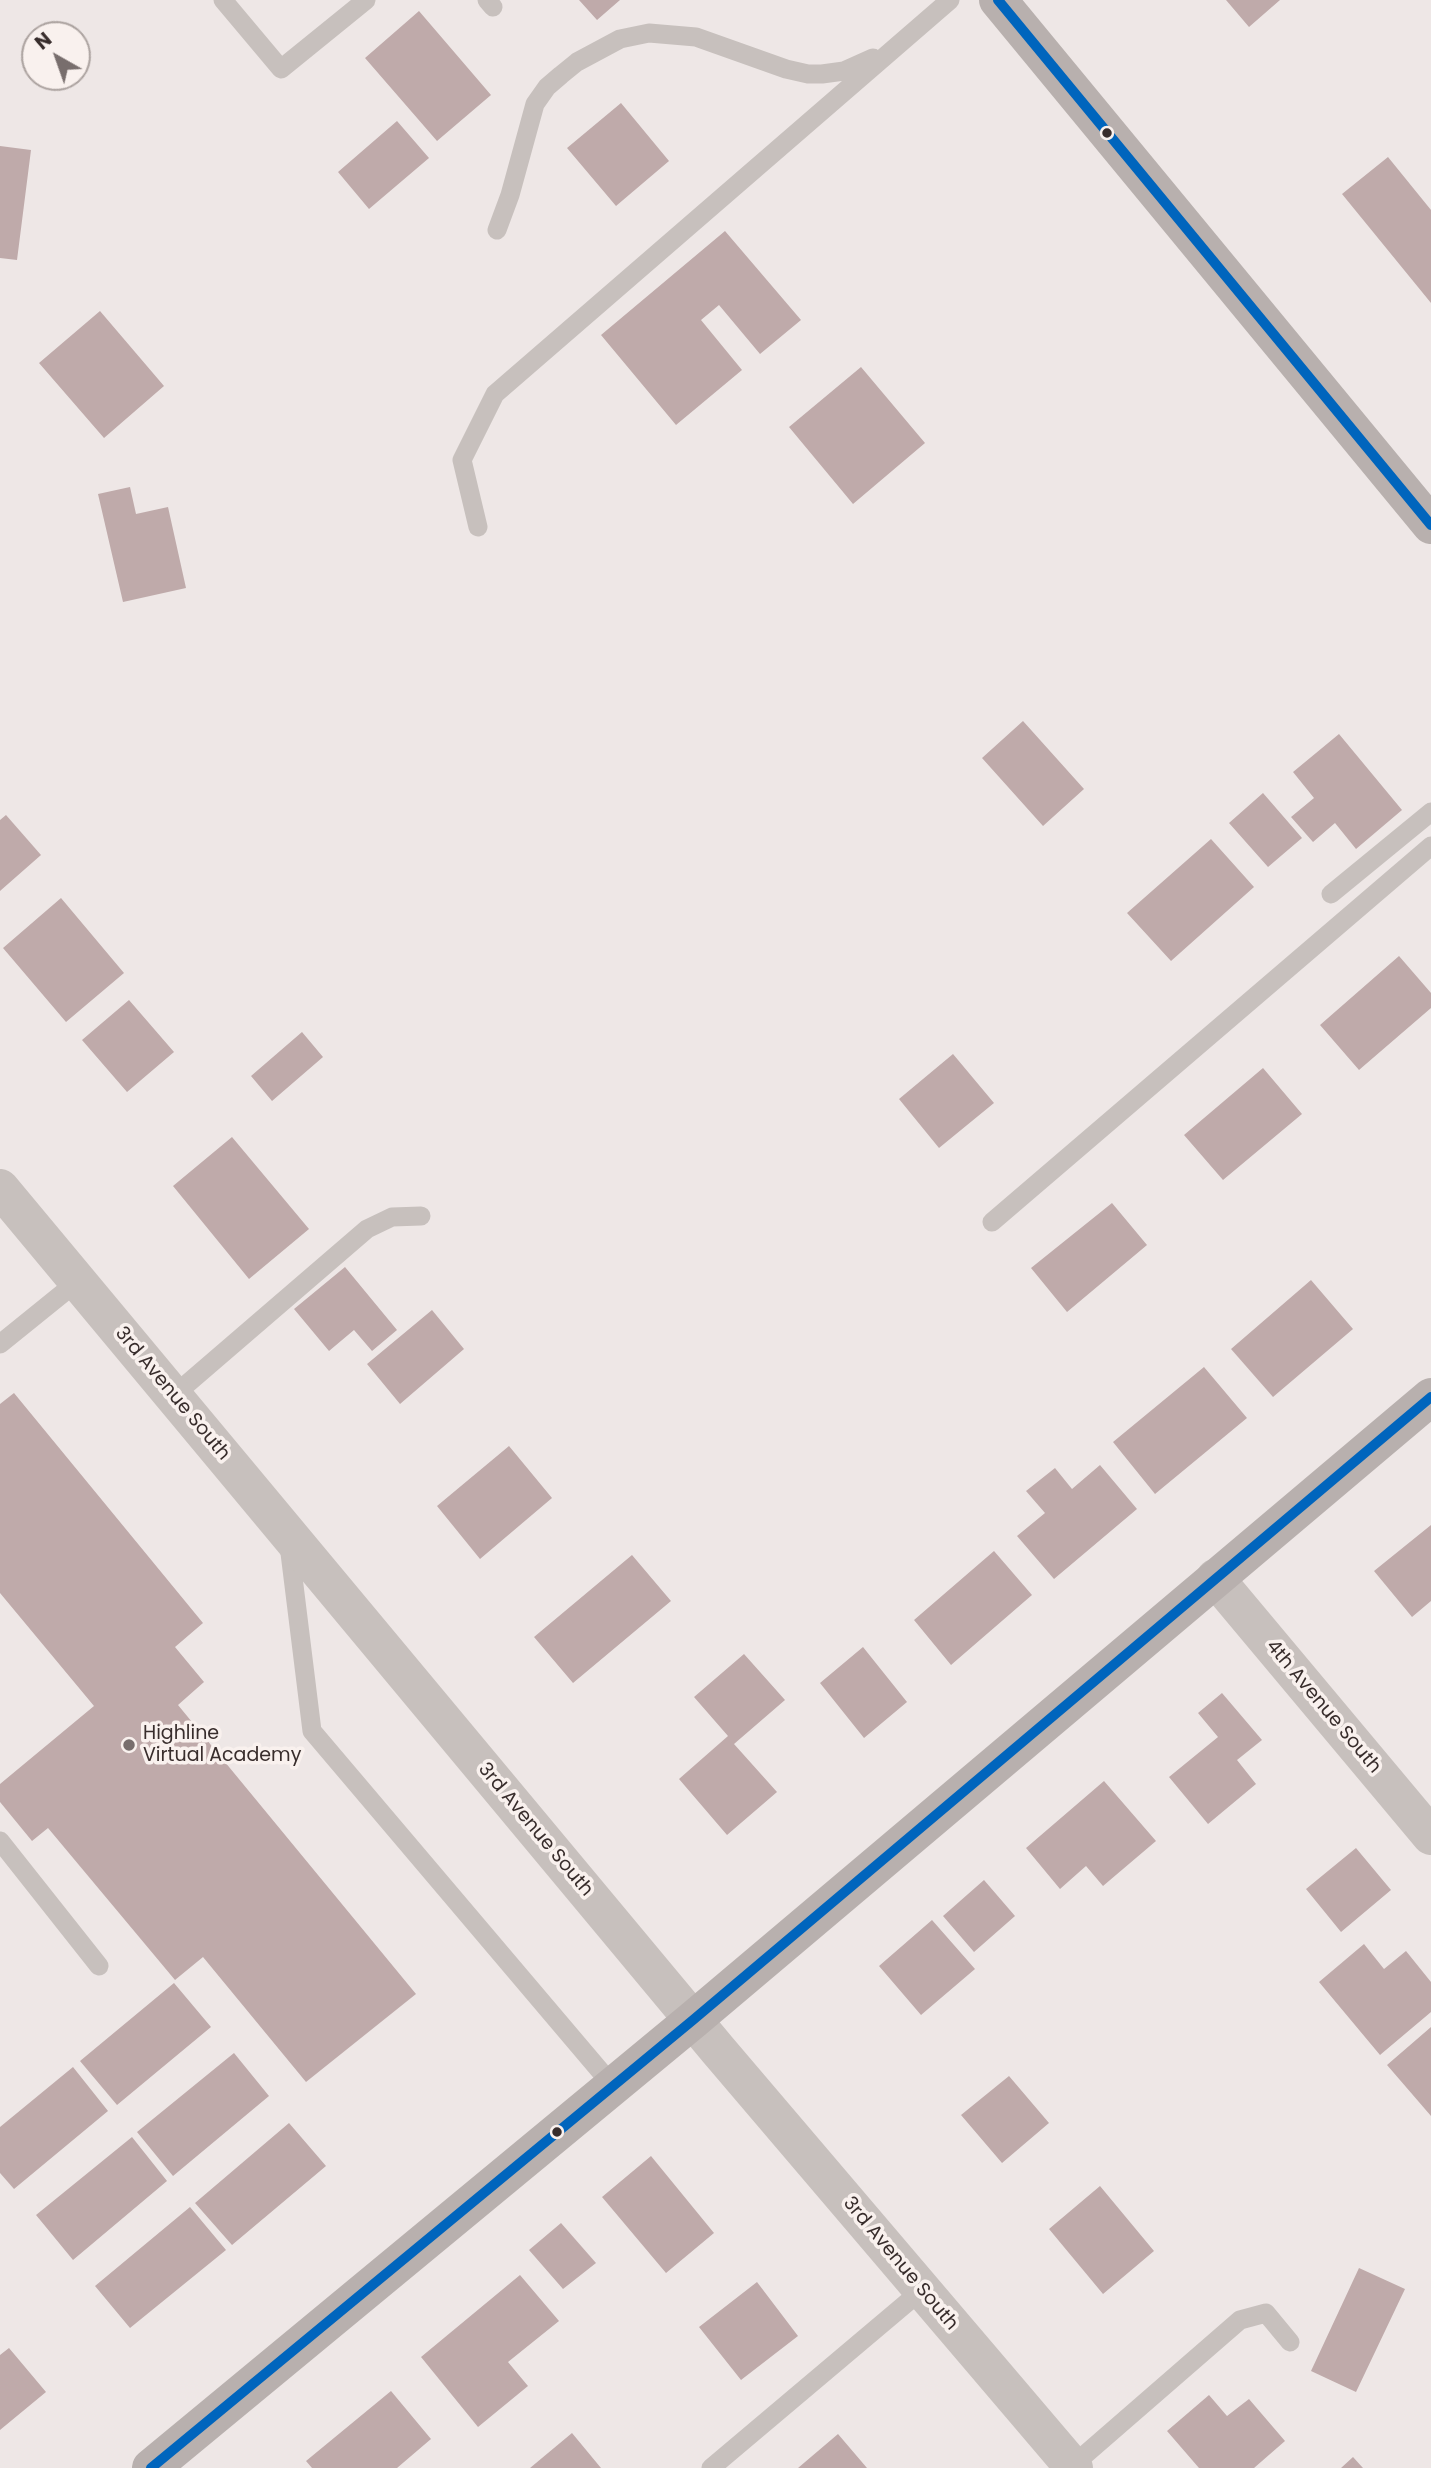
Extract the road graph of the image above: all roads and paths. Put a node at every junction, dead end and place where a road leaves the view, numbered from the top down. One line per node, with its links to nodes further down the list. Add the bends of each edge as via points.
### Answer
1 (223, 0): 2 (lane, via 281,69)
2 (366, 0)
3 (950, 0): 5 (lane)
4 (998, 0): 7 (street)
5 (893, 49): 6 (lane, via 844,71 822,74 786,69 696,37 649,33 620,39 577,62 547,87 535,104); 8 (lane, via 495,394 462,460)
6 (496, 230)
7 (1431, 525)
8 (478, 527)
9 (1431, 812): 11 (lane)
10 (1431, 846): 14 (lane)
11 (1331, 894)
12 (0, 1188): 15 (street, 3rd Avenue South)
13 (421, 1216): 17 (lane, via 392,1217 367,1229)
14 (992, 1222)
15 (78, 1282): 16 (lane); 17 (street, 3rd Avenue South)
16 (0, 1344)
17 (173, 1396): 19 (street, 3rd Avenue South)
18 (1431, 1397): 20 (street)
19 (288, 1533): 24 (street, 3rd Avenue South); 25 (lane, via 312,1731)
20 (1215, 1578): 21 (street, 4th Avenue South); 24 (street)
21 (1431, 1836)
22 (0, 1841): 23 (lane)
23 (99, 1966)
24 (693, 2020): 25 (street); 26 (street, 3rd Avenue South)
25 (613, 2086): 29 (street)
26 (922, 2290): 28 (street, 3rd Avenue South); 30 (lane)
27 (1290, 2342): 28 (lane, via 1266,2313 1240,2320)
28 (1073, 2467)
29 (151, 2468)
30 (711, 2468)

